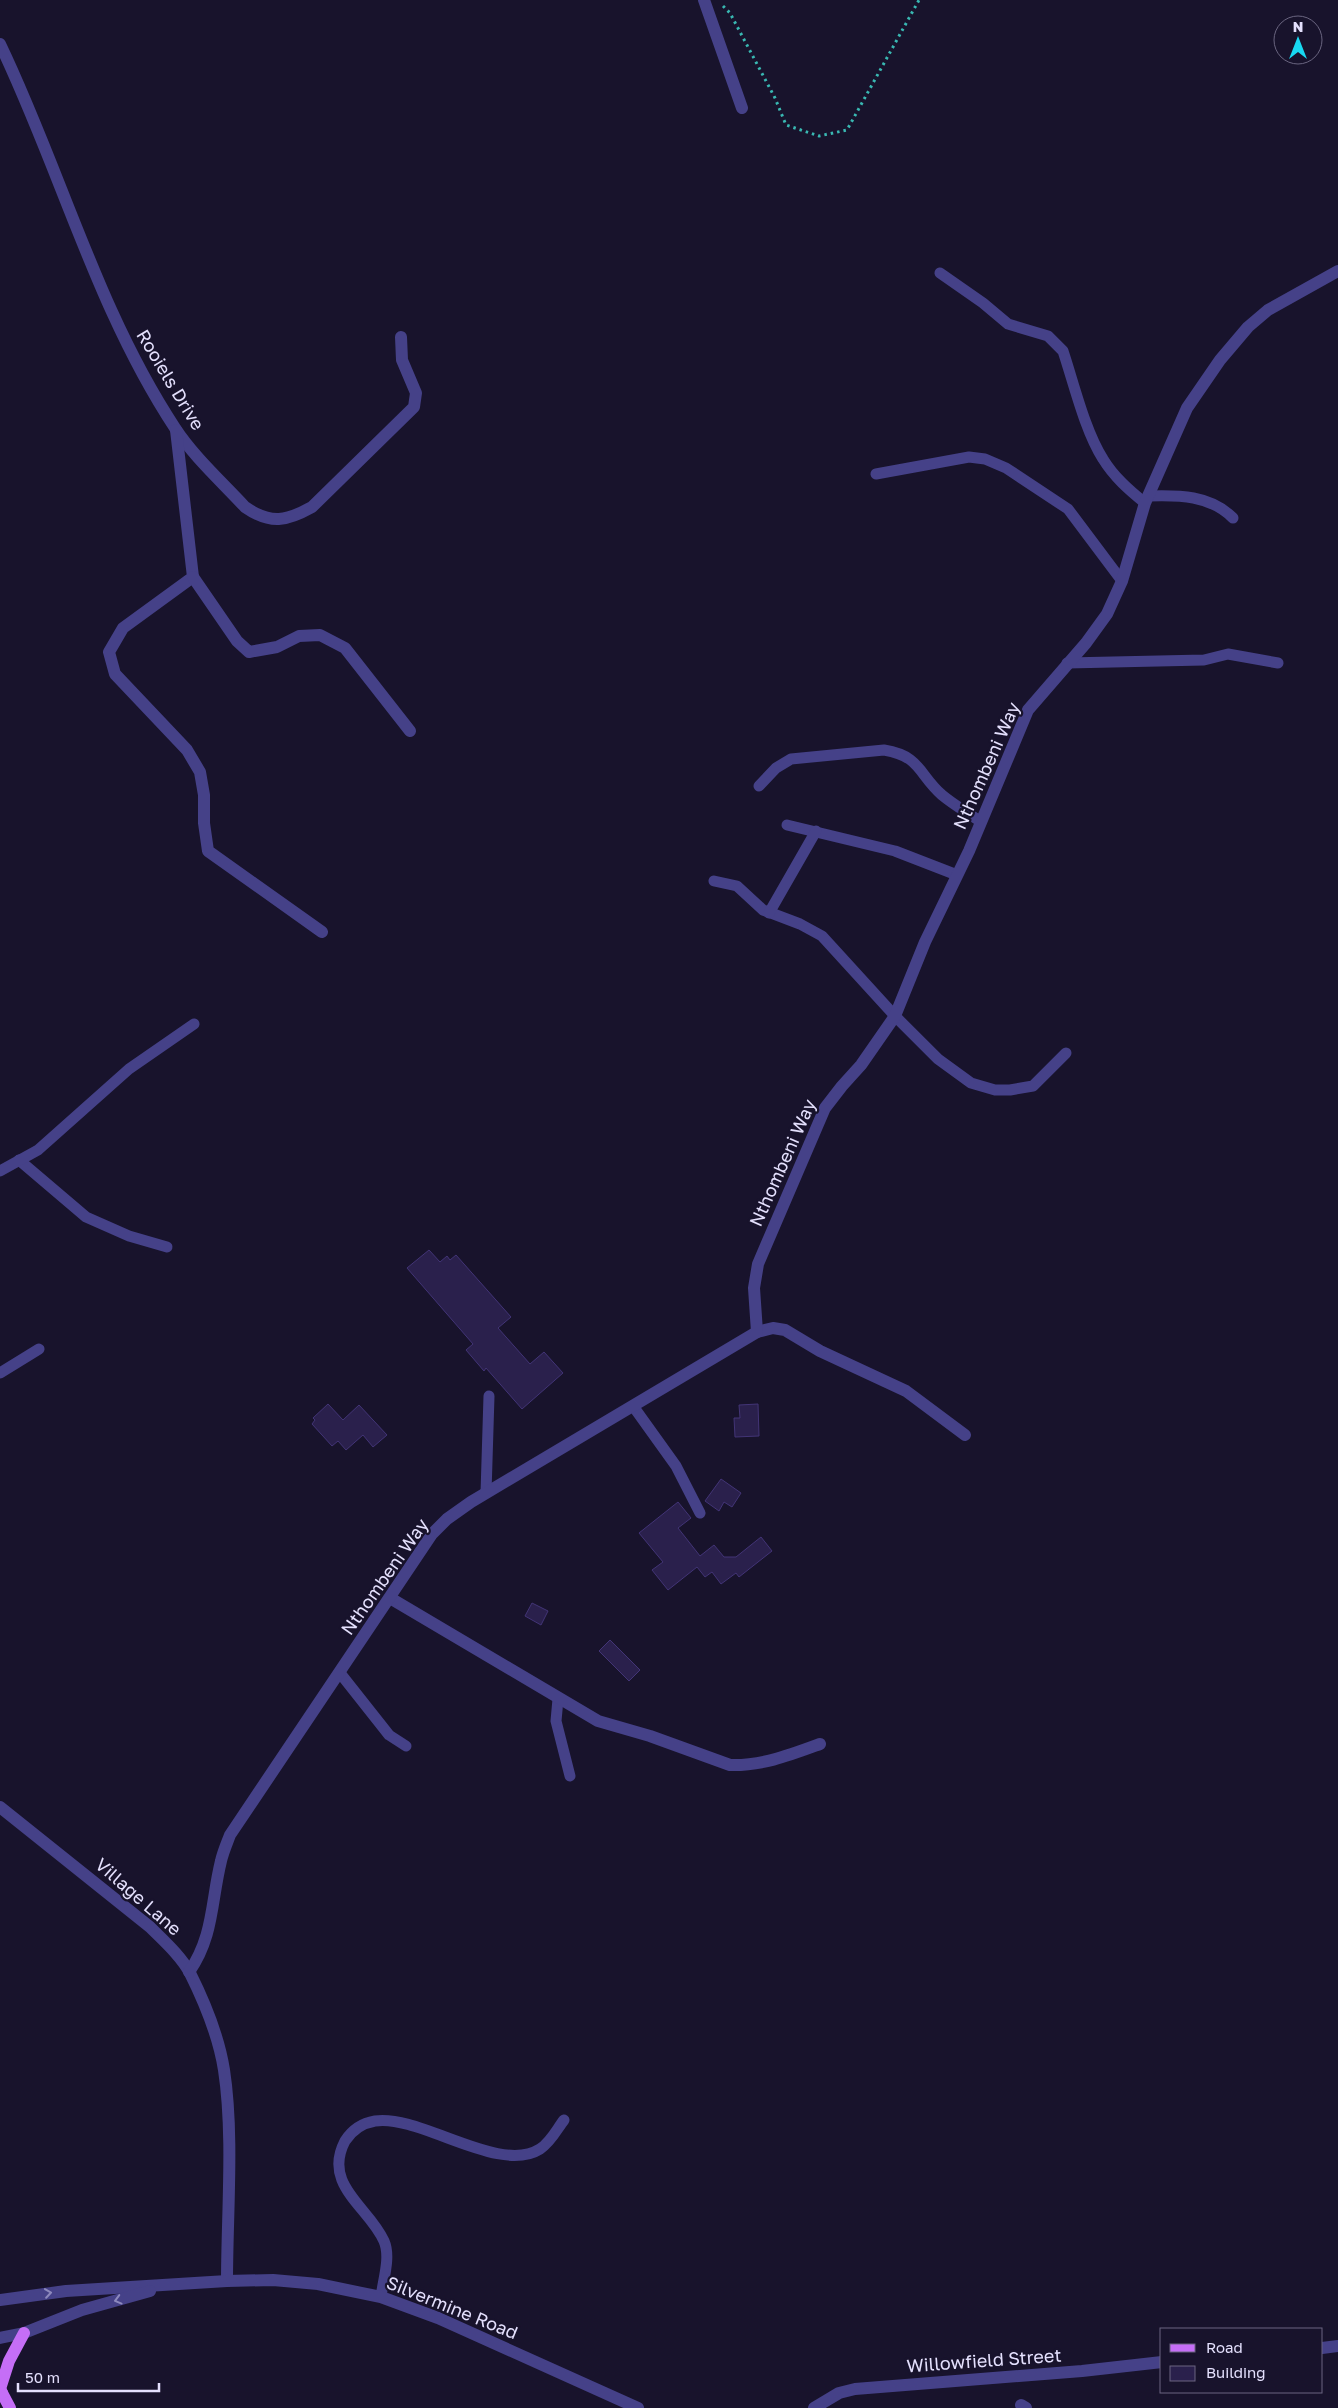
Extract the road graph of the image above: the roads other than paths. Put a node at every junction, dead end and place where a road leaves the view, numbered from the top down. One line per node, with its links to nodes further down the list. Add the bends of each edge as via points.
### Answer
1 (704, 0): 3 (street)
2 (0, 44): 7 (street, Rooiels Drive, via 20,85 110,309)
3 (742, 108)
4 (1338, 270): 9 (street, Nthombeni Way, via 1268,310 1248,327 1220,360 1187,408)
5 (940, 274): 9 (lane, via 1008,324 1048,336 1057,343 1063,351 1096,447 1127,489)
6 (401, 337): 7 (street, Rooiels Drive, via 402,360 416,393 414,407 312,506 292,518 264,518 245,508)
7 (176, 430): 11 (street)
8 (876, 474): 12 (lane, via 969,457 985,459 1006,468 1072,513)
9 (1147, 500): 10 (lane, via 1178,495 1213,502); 12 (street, Nthombeni Way)
10 (1233, 518)
11 (193, 577): 15 (street, via 236,641 248,652 277,647 299,636 320,635 345,648); 23 (street, via 123,628 109,652 114,674 187,750 200,772 208,851)
12 (1122, 581): 13 (street, Nthombeni Way, via 1107,614)
13 (1067, 663): 14 (lane, via 1204,660 1228,654); 17 (street, Nthombeni Way, via 1028,710)
14 (1278, 663)
15 (410, 731)
16 (759, 786): 17 (lane, via 776,768 791,759 884,750 898,752 912,760 942,795)
17 (981, 822): 20 (street, Nthombeni Way)
18 (787, 825): 19 (lane)
19 (816, 832): 20 (lane, via 895,851); 22 (lane)
20 (957, 875): 24 (street, Nthombeni Way, via 924,942)
21 (714, 881): 22 (lane, via 737,886)
22 (770, 913): 24 (lane, via 822,936)
23 (322, 932)
24 (895, 1016): 26 (lane, via 938,1059 971,1083 982,1087 1010,1090 1032,1086); 30 (street, Nthombeni Way, via 861,1065 825,1108 797,1172 754,1277)
25 (194, 1024): 27 (lane, via 129,1069 38,1150)
26 (1066, 1053)
27 (18, 1160): 28 (lane); 29 (lane, via 86,1217 129,1236)
28 (0, 1171)
29 (167, 1246)
30 (757, 1332): 34 (street, Nthombeni Way); 35 (street, Nthombeni Way, via 773,1328 785,1330 820,1351 906,1391)
31 (39, 1349): 32 (lane)
32 (0, 1373)
33 (490, 1396): 36 (lane)
34 (633, 1406): 36 (street, Nthombeni Way); 37 (lane, via 676,1466)
35 (965, 1435)
36 (486, 1493): 38 (street, Nthombeni Way, via 447,1519 432,1534)
37 (700, 1513)
38 (390, 1598): 39 (street, Nthombeni Way); 40 (street)
39 (340, 1674): 42 (lane, via 388,1735); 45 (street, Nthombeni Way, via 230,1835 221,1860 206,1941)
40 (558, 1699): 41 (street, via 598,1721 730,1765 775,1760); 43 (lane, via 556,1721)
41 (820, 1744)
42 (406, 1746)
43 (570, 1776)
44 (0, 1807): 45 (street, Village Lane, via 150,1927)
45 (189, 1972): 47 (street, Village Lane, via 217,2040 224,2071 228,2119)
46 (564, 2120): 49 (lane, via 547,2144 527,2154 490,2151 404,2123 385,2120 360,2125 348,2136 340,2159 344,2187 377,2230 386,2251)
47 (227, 2281): 48 (street, Silvermine Road); 49 (street, Silvermine Road, via 273,2280 318,2284)
48 (182, 2283): 50 (street, Silvermine Road, one-way to 48, via 66,2291); 51 (street, Silvermine Road, one-way to 51, via 82,2310)
49 (381, 2297): 58 (street, Silvermine Road, via 438,2318)
50 (0, 2300)
51 (24, 2333): 52 (street, Silvermine Road); 56 (main road, via 9,2361)
52 (0, 2338)
53 (1338, 2346): 54 (street)
54 (1323, 2348)
55 (1160, 2362): 59 (street, Willowfield Street, via 855,2388 839,2393)
56 (1, 2391): 57 (main road)
57 (10, 2408)
58 (638, 2408)
59 (814, 2408)

